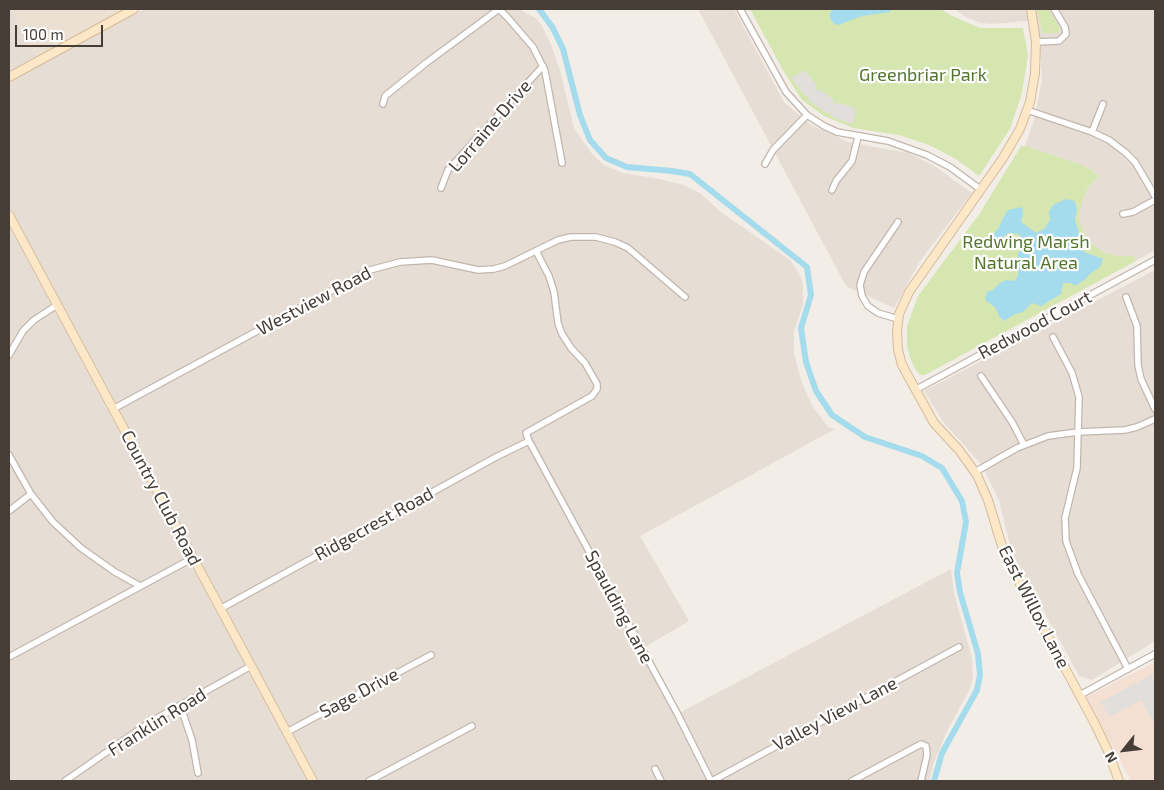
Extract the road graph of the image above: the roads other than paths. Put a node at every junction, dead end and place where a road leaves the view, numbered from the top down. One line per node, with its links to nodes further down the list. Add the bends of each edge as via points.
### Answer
1 (134, 9): 8 (main road)
2 (499, 9): 7 (street, via 533,48); 9 (street, via 385,96)
3 (740, 9): 12 (street, via 786,92)
4 (1031, 9): 6 (main road, East Willox Lane)
5 (1054, 9): 6 (street, via 1066,34 1059,41)
6 (1036, 42): 11 (main road, East Willox Lane, via 1035,73)
7 (543, 66): 15 (street); 17 (street, Lorraine Drive, via 448,170)
8 (9, 77)
9 (383, 104)
10 (1103, 104): 13 (street)
11 (1027, 110): 13 (street); 19 (main road, East Willox Lane, via 1010,146)
12 (807, 115): 14 (street, via 830,129); 16 (street, via 773,150)
13 (1092, 132): 20 (street, via 1126,153)
14 (858, 137): 18 (street, via 852,160); 19 (street, via 898,144 927,155 950,167)
15 (562, 163)
16 (766, 164)
17 (441, 188)
18 (832, 190)
19 (980, 190): 30 (main road, East Willox Lane, via 910,292)
20 (1155, 196)
21 (1155, 200): 22 (street)
22 (1123, 214)
23 (9, 215): 29 (main road, Country Club Road)
24 (898, 222): 30 (street, via 864,272 860,289 871,309)
25 (536, 250): 27 (street, Westview Road, via 571,237 596,237 615,242 638,256); 35 (street, Westview Road, via 494,269 478,270 419,260 370,270); 39 (street, Spaulding Lane, via 554,292 562,334 585,363 597,388 592,396 526,433)
26 (1155, 260): 34 (street, Redwood Court)
27 (685, 297)
28 (1126, 297): 36 (street, via 1137,326 1140,379)
29 (57, 305): 32 (street, via 23,331); 35 (main road, Country Club Road)
30 (898, 319): 34 (main road, East Willox Lane, via 899,357)
31 (1053, 337): 38 (street, via 1078,389)
32 (9, 355)
33 (982, 376): 40 (street)
34 (915, 390): 42 (main road, East Willox Lane, via 934,423)
35 (113, 409): 45 (main road, Country Club Road)
36 (1155, 409)
37 (1155, 419): 38 (street, via 1125,430)
38 (1078, 432): 40 (street, via 1048,436); 53 (street, via 1076,476 1065,518 1066,541 1078,574)
39 (529, 441): 47 (street, Ridgecrest Road); 64 (street, Spaulding Lane)
40 (1024, 445): 42 (street)
41 (9, 456): 43 (street)
42 (975, 472): 54 (main road, East Willox Lane, via 988,500 1004,556)
43 (31, 494): 44 (street); 46 (street, via 53,522 81,548)
44 (9, 511)
45 (193, 558): 46 (street); 47 (main road, Country Club Road)
46 (140, 586): 51 (street)
47 (220, 609): 52 (main road, Country Club Road)
48 (959, 646): 64 (street, Valley View Lane)
49 (1155, 654): 53 (street)
50 (431, 655): 57 (street, Sage Drive)
51 (9, 657)
52 (251, 666): 55 (street, Franklin Road); 57 (main road, Country Club Road)
53 (1128, 669): 54 (street)
54 (1080, 695): 67 (main road, East Willox Lane)
55 (180, 705): 59 (street, via 192,740); 60 (street, Franklin Road)
56 (472, 726): 62 (street)
57 (287, 732): 61 (main road, Country Club Road)
58 (655, 770): 63 (street)
59 (198, 773)
60 (65, 781)
61 (313, 781)
62 (368, 781)
63 (661, 781)
64 (712, 781)
65 (852, 781): 66 (street, via 921,744 926,746 928,755)
66 (921, 781)
67 (1119, 781)

